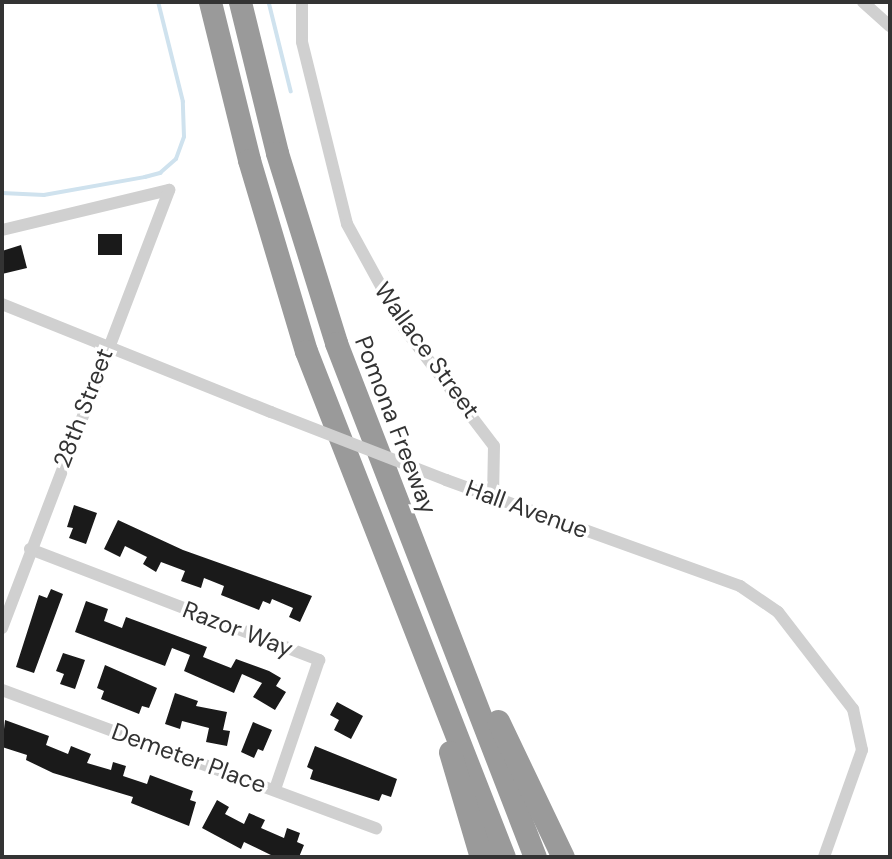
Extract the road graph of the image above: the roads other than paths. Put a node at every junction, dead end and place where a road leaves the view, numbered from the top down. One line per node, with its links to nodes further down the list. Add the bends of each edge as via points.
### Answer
1 (210, 2): 13 (highway, via 249,160 306,351)
2 (240, 2): 11 (highway, Pomona Freeway, via 277,153 336,343 388,488)
3 (302, 2): 9 (street, Wallace Street, via 302,42 347,224 404,328 494,446)
4 (863, 2): 5 (street)
5 (890, 26)
6 (2, 230): 8 (street, 28th Street, via 169,190)
7 (2, 304): 8 (street, Hall Avenue)
8 (107, 345): 9 (street, Hall Avenue, bridge); 10 (street, 28th Street)
9 (493, 496): 21 (street, Hall Avenue, via 740,586 778,612 853,709 862,750)
10 (30, 549): 12 (street, 28th Street); 15 (street, Razor Way, via 319,660)
11 (420, 557): 19 (highway, Pomona Freeway); 20 (highway)
12 (2, 628)
13 (435, 687): 17 (highway, via 460,799); 18 (highway)
14 (2, 690): 15 (street, Demeter Place)
15 (275, 789): 16 (street, Demeter Place)
16 (376, 828)
17 (481, 857)
18 (504, 857)
19 (536, 857)
20 (563, 857)
21 (824, 857)

